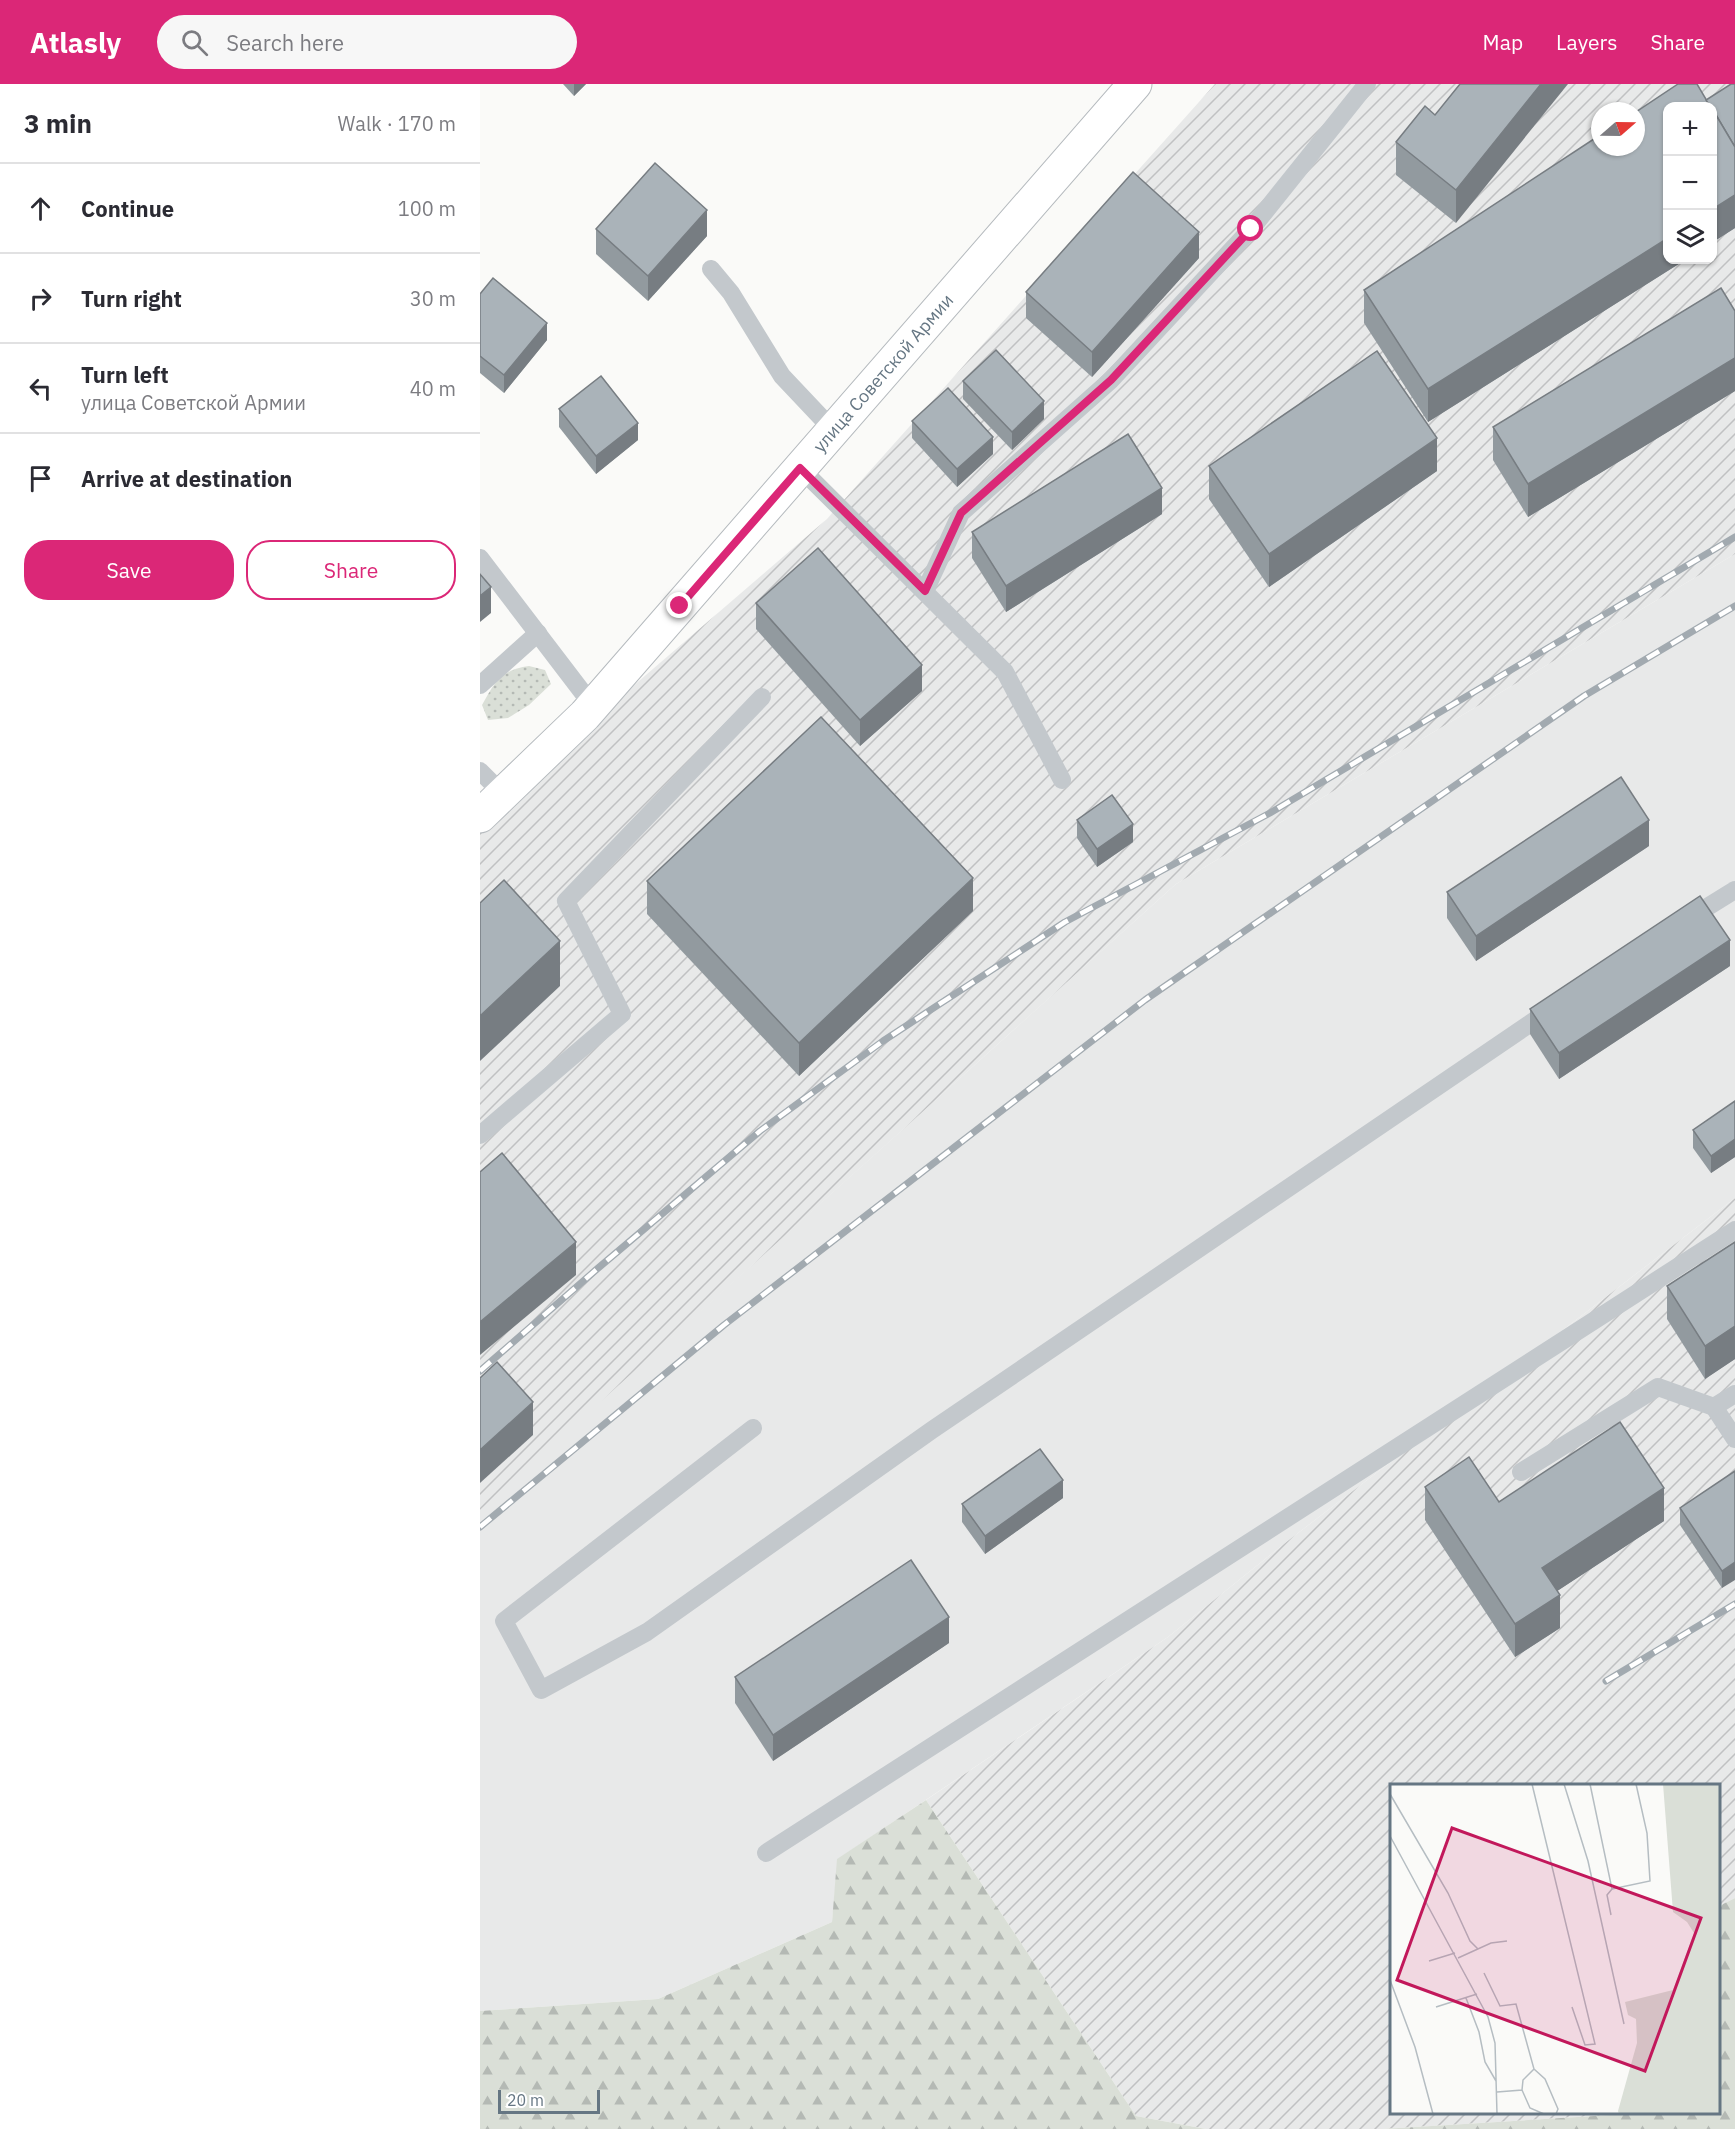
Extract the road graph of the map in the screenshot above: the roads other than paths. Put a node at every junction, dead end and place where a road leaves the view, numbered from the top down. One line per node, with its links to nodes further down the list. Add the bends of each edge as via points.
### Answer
1 (1136, 84): 4 (main road, улица Советской Армии)
2 (1367, 84): 7 (lane, via 1251,229 1111,380 961,513)
3 (711, 269): 4 (lane, via 731,293 782,376)
4 (833, 430): 5 (main road, улица Советской Армии)
5 (800, 468): 7 (lane); 11 (main road, улица Советской Армии)
6 (480, 558): 8 (lane)
7 (925, 591): 13 (lane, via 1005,672)
8 (538, 633): 9 (lane); 11 (lane)
9 (480, 685)
10 (762, 697): 18 (lane, via 566,900 622,1014)
11 (593, 706): 14 (main road, улица Советской Армии)
12 (480, 771): 14 (lane)
13 (1062, 780)
14 (491, 805)
15 (1735, 890): 16 (lane)
16 (1670, 931)
17 (1561, 1003): 22 (lane, via 932,1430 647,1632 541,1690 504,1621)
18 (480, 1135)
19 (1735, 1230): 25 (lane)
20 (1735, 1394): 21 (lane)
21 (1714, 1407): 23 (lane); 24 (lane, via 1659,1387)
22 (753, 1428)
23 (1735, 1439)
24 (1521, 1472)
25 (766, 1853)

